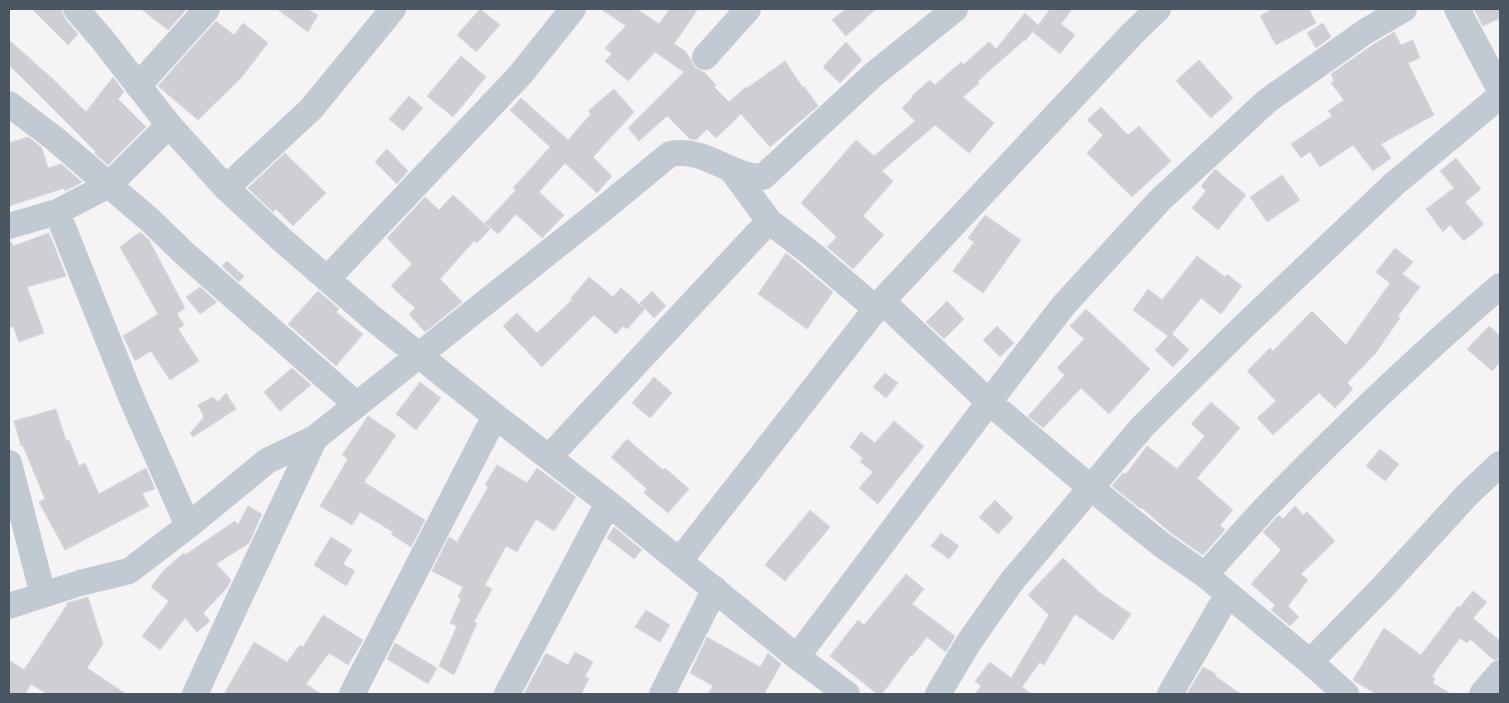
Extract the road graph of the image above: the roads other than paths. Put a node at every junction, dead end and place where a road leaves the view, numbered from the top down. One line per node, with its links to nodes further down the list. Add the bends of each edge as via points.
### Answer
1 (76, 9): 11 (street)
2 (207, 9): 11 (street)
3 (393, 9): 18 (street, via 311,109)
4 (573, 9): 22 (street, via 520,74)
5 (748, 9): 10 (street)
6 (955, 9): 16 (street, via 873,75 763,177 751,177)
7 (1158, 9): 24 (street)
8 (1404, 9): 26 (street, via 1366,31 1267,101 1160,200 1063,306)
9 (1457, 9): 12 (street)
10 (705, 57)
11 (138, 86): 15 (street)
12 (1500, 90)
13 (1500, 96): 33 (street, via 1393,185 1241,328 1143,426)
14 (9, 104): 17 (street)
15 (169, 125): 17 (street); 18 (street)
16 (731, 169): 20 (street); 25 (street, via 692,152 670,154)
17 (109, 185): 19 (street); 27 (street)
18 (226, 188): 22 (street)
19 (57, 212): 21 (street); 35 (street, via 131,397)
20 (769, 221): 24 (street); 30 (street)
21 (9, 226)
22 (327, 279): 25 (street)
23 (1500, 286): 37 (street, via 1449,330 1270,503)
24 (878, 304): 26 (street); 36 (street)
25 (420, 354): 27 (street); 28 (street)
26 (989, 402): 33 (street); 42 (street)
27 (357, 405): 29 (street)
28 (495, 416): 30 (street); 48 (street)
29 (315, 438): 35 (street, via 267,461); 47 (street)
30 (549, 457): 34 (street)
31 (9, 463): 40 (street)
32 (1500, 464): 43 (street)
33 (1091, 488): 37 (street); 51 (street, via 1012,581 969,642)
34 (608, 503): 36 (street); 49 (street)
35 (188, 526): 40 (street, via 129,571)
36 (680, 560): 38 (street)
37 (1205, 575): 39 (street)
38 (715, 589): 42 (street); 50 (street)
39 (1228, 594): 43 (street); 52 (street)
40 (42, 595): 41 (street)
41 (9, 606)
42 (797, 658): 46 (street)
43 (1310, 662): 45 (street)
44 (1500, 673): 53 (street)
45 (1335, 691)
46 (844, 693)
47 (195, 694)
48 (352, 694)
49 (507, 694)
50 (662, 694)
51 (938, 694)
52 (1170, 694)
53 (1482, 694)

